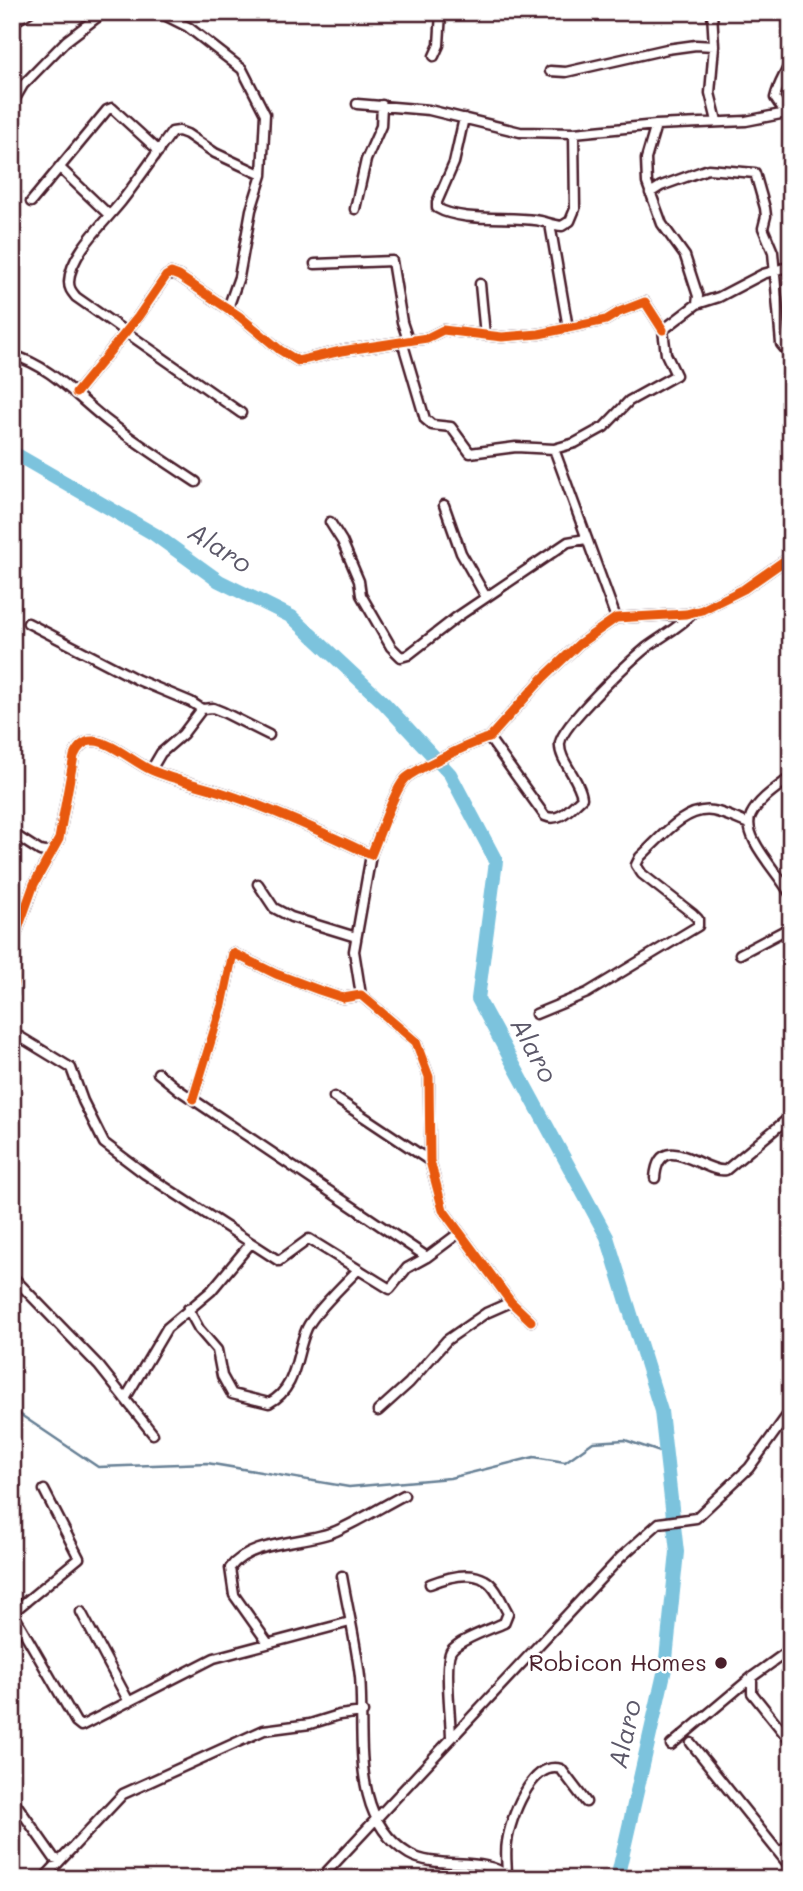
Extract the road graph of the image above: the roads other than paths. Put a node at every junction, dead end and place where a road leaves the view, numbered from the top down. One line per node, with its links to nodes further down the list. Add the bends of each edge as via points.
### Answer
1 (30, 12): 6 (street)
2 (104, 12): 11 (street, via 66,41 23,85)
3 (158, 12): 21 (street, via 188,27 242,69 265,114)
4 (441, 12): 8 (street)
5 (712, 12): 7 (street)
6 (12, 23)
7 (714, 46): 10 (street, via 667,49 566,72); 16 (street, via 710,93)
8 (434, 56)
9 (791, 60): 14 (street, via 775,97)
10 (550, 71)
11 (12, 104)
12 (357, 104): 13 (street)
13 (382, 105): 15 (street); 24 (street, via 381,127 366,160)
14 (788, 113): 16 (street)
15 (464, 118): 18 (street, via 520,132); 26 (street, via 458,151 437,208)
16 (717, 121): 17 (street)
17 (656, 125): 18 (street); 22 (street, via 646,159)
18 (574, 133): 26 (street, via 575,209 562,226)
19 (159, 151): 20 (street, via 112,108); 21 (street, via 172,132 179,131); 25 (street)
20 (59, 167): 23 (street); 25 (street)
21 (262, 175): 32 (street)
22 (650, 193): 29 (street, via 708,169 753,172 764,201 763,228); 31 (street, via 662,224 681,249)
23 (30, 202)
24 (355, 209)
25 (109, 215): 34 (street, via 72,269 70,290)
26 (550, 224): 33 (street)
27 (315, 264): 37 (street, via 392,261)
28 (791, 267): 29 (street)
29 (775, 271): 31 (street); 39 (street, via 781,344)
30 (480, 284): 36 (street)
31 (701, 300): 35 (street)
32 (228, 308): 34 (street, via 171,273); 37 (street, via 293,360)
33 (568, 328): 35 (street, via 606,320 645,302); 36 (street, via 519,336)
34 (126, 330): 40 (street); 41 (street)
35 (663, 330): 42 (street, via 666,355 676,375 629,401 604,427)
36 (485, 335): 37 (street, via 443,330 427,338)
37 (405, 340): 42 (street, via 425,419 432,425 451,427 470,453 516,447)
38 (12, 355): 40 (street, via 43,368)
39 (791, 356)
40 (76, 393): 43 (street, via 109,422)
41 (241, 412)
42 (554, 449): 46 (street)
43 (196, 482)
44 (444, 505): 48 (street, via 461,553)
45 (330, 522): 48 (street, via 359,581 361,595 401,657)
46 (586, 539): 48 (street, via 568,542); 50 (street)
47 (791, 556): 49 (street, via 744,589)
48 (486, 597)
49 (694, 612): 50 (street); 54 (street, via 618,674 562,734 560,748 582,798 558,818 545,816)
50 (616, 618): 54 (street, via 543,678)
51 (28, 623): 52 (street)
52 (202, 709): 53 (street, via 213,708); 55 (street)
53 (269, 735)
54 (489, 738): 60 (street, via 404,780)
55 (150, 770): 59 (street, via 94,741 76,749 59,839); 60 (street, via 237,797)
56 (791, 777): 57 (street, via 757,807)
57 (749, 824): 62 (street, via 758,847); 68 (street, via 714,811 694,812 640,857 636,865 642,874 693,914 698,926 587,993)
58 (12, 833): 59 (street)
59 (51, 853): 67 (street, via 34,884 14,940)
60 (371, 855): 64 (street)
61 (258, 884): 64 (street, via 274,908)
62 (791, 896)
63 (791, 927): 65 (street)
64 (356, 937): 66 (street)
65 (740, 954)
66 (361, 995): 72 (street, via 343,998 233,953); 74 (street, via 416,1042 429,1077)
67 (13, 1001)
68 (536, 1014)
69 (12, 1032): 77 (street, via 71,1068 104,1143)
70 (158, 1073): 72 (street)
71 (334, 1097): 74 (street)
72 (193, 1099): 78 (street)
73 (791, 1116): 75 (street, via 726,1170 716,1171 675,1153 662,1160)
74 (430, 1161): 76 (street, via 443,1210)
75 (655, 1178)
76 (459, 1233): 78 (street); 81 (street)
77 (251, 1243): 79 (street, via 278,1261 309,1239); 82 (street, via 211,1291)
78 (427, 1257): 79 (street, via 407,1268 390,1289)
79 (358, 1270): 82 (street, via 308,1326 290,1382 281,1397 269,1403 232,1394 222,1376 217,1350)
80 (12, 1276): 84 (street)
81 (511, 1302): 83 (street); 85 (street, via 447,1340)
82 (188, 1309): 84 (street, via 167,1328)
83 (531, 1321)
84 (125, 1399): 87 (street)
85 (378, 1410)
86 (791, 1410): 100 (street, via 730,1488 696,1518 659,1522)
87 (153, 1434)
88 (44, 1490): 93 (street, via 79,1558)
89 (404, 1496): 95 (street, via 334,1532 237,1557 230,1568 234,1595)
90 (342, 1576): 94 (street)
91 (430, 1584): 100 (street, via 453,1575 484,1578 508,1613 503,1623 450,1651)
92 (81, 1612): 98 (street)
93 (13, 1613): 98 (street, via 81,1726)
94 (350, 1622): 95 (street); 99 (street)
95 (268, 1643): 98 (street, via 214,1658)
96 (791, 1649): 97 (street)
97 (752, 1676): 102 (street, via 752,1693); 103 (street)
98 (129, 1702)
99 (363, 1713): 106 (street, via 364,1767); 109 (street, via 264,1730 124,1794)
100 (451, 1738): 106 (street)
101 (691, 1742): 108 (street)
102 (791, 1742)
103 (671, 1745)
104 (12, 1798): 109 (street, via 54,1858)
105 (586, 1801): 111 (street, via 561,1769 551,1768 537,1777 513,1817 506,1844)
106 (374, 1818): 111 (street, via 414,1857 485,1866); 113 (street)
107 (791, 1844): 108 (street)
108 (779, 1853): 110 (street)
109 (60, 1860): 112 (street)
110 (791, 1868)
111 (507, 1877)
112 (43, 1879)
113 (320, 1879)

